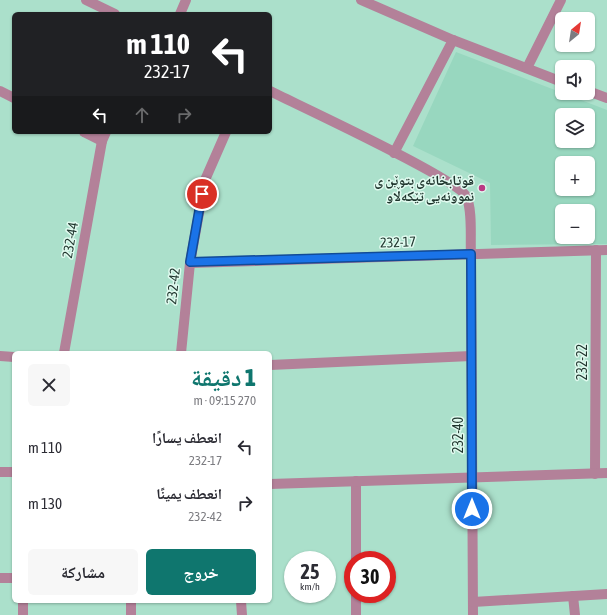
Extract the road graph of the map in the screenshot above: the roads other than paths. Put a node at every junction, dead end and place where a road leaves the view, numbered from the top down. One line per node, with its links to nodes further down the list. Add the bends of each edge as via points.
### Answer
1 (86, 0): 6 (street)
2 (186, 0): 7 (street)
3 (361, 0): 5 (street)
4 (561, 0): 9 (street)
5 (381, 4): 8 (street)
6 (110, 12)
7 (181, 12)
8 (453, 40): 9 (street); 19 (street)
9 (527, 68): 10 (street)
10 (555, 79)
11 (272, 92): 19 (street, 232-40)
12 (0, 94): 14 (street)
13 (595, 94): 15 (street)
14 (12, 97)
15 (607, 98)
16 (94, 134): 18 (street)
17 (225, 134): 23 (street, 232-42, via 205,180)
18 (104, 136): 24 (street, 232-44)
19 (394, 153): 22 (street, 232-40, via 458,187 466,197)
20 (596, 250): 21 (street, 232-17); 22 (street, 232-17); 33 (street, 232-22)
21 (607, 250)
22 (471, 254): 23 (street, 232-17); 27 (street, 232-40)
23 (190, 262): 25 (street, 232-42)
24 (64, 351)
25 (181, 351)
26 (0, 356): 28 (street)
27 (471, 356): 29 (street); 34 (street, 232-40)
28 (12, 357)
29 (272, 365)
30 (0, 472): 31 (street)
31 (12, 472)
32 (607, 473): 33 (street)
33 (595, 474): 34 (street)
34 (472, 477): 35 (street); 42 (street, 232-40)
35 (356, 482): 36 (street); 37 (street)
36 (272, 484)
37 (356, 551)
38 (0, 578): 39 (street)
39 (12, 578)
40 (607, 594): 41 (street)
41 (573, 596): 42 (street); 52 (street)
42 (473, 602): 51 (street, 232-40)
43 (23, 603): 47 (street)
44 (131, 603): 48 (street)
45 (241, 603): 49 (street)
46 (356, 603): 50 (street)
47 (23, 615)
48 (131, 615)
49 (242, 615)
50 (356, 615)
51 (473, 615)
52 (575, 615)

